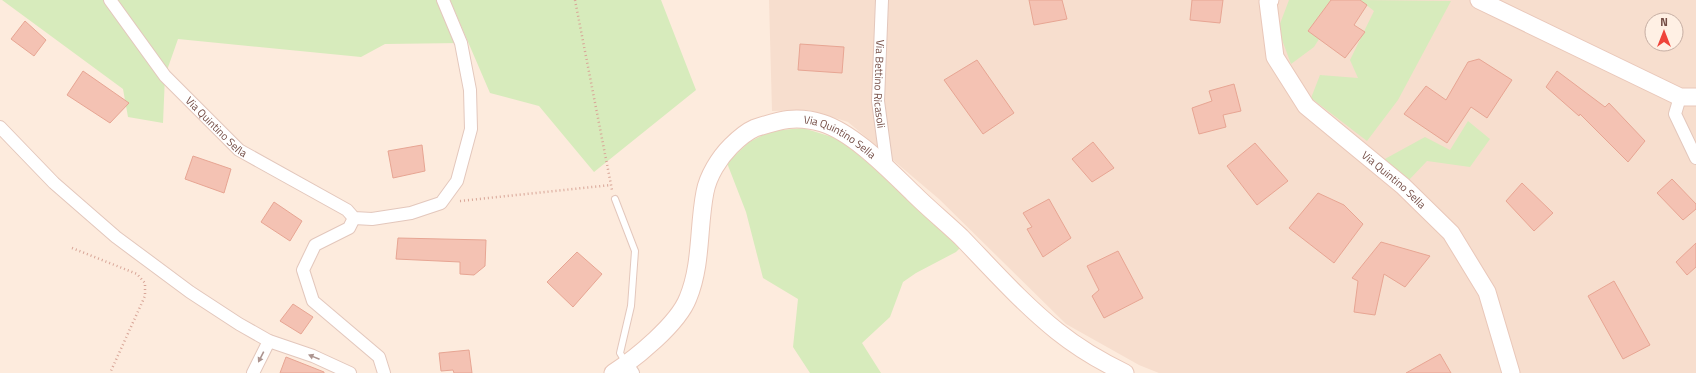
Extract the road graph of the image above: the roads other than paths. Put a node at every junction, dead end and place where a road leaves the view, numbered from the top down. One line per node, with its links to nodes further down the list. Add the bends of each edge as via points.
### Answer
1 (110, 0): 11 (street, Via Quintino Sella, via 165,76 239,150 347,210)
2 (444, 0): 11 (street, via 461,44 470,90 471,129 457,181 442,203 411,213 372,219)
3 (882, 0): 9 (street, Via Bettino Ricasoli, via 878,101)
4 (1270, 0): 18 (street, Via Quintino Sella, via 1268,2 1275,57 1302,100 1403,186 1451,233 1487,292)
5 (1479, 0): 6 (street)
6 (1688, 97): 8 (street, via 1675,114)
7 (0, 128): 12 (street, via 54,183 116,237 190,292)
8 (1696, 158)
9 (887, 168): 13 (street, Via Quintino Sella, via 845,133 823,123 789,118 750,131 722,155 705,191 698,259 688,300 674,321); 17 (street, Via Quintino Sella, via 1057,331)
10 (614, 199): 13 (lane, via 635,251 631,306 620,353)
11 (354, 218): 16 (street, via 349,228 315,244 303,270 313,301 379,357)
12 (269, 341): 14 (street, one-way to 14); 15 (street, one-way to 12, via 313,356)
13 (624, 370)
14 (253, 373)
15 (350, 373)
16 (384, 373)
17 (1125, 373)
18 (1511, 373)

